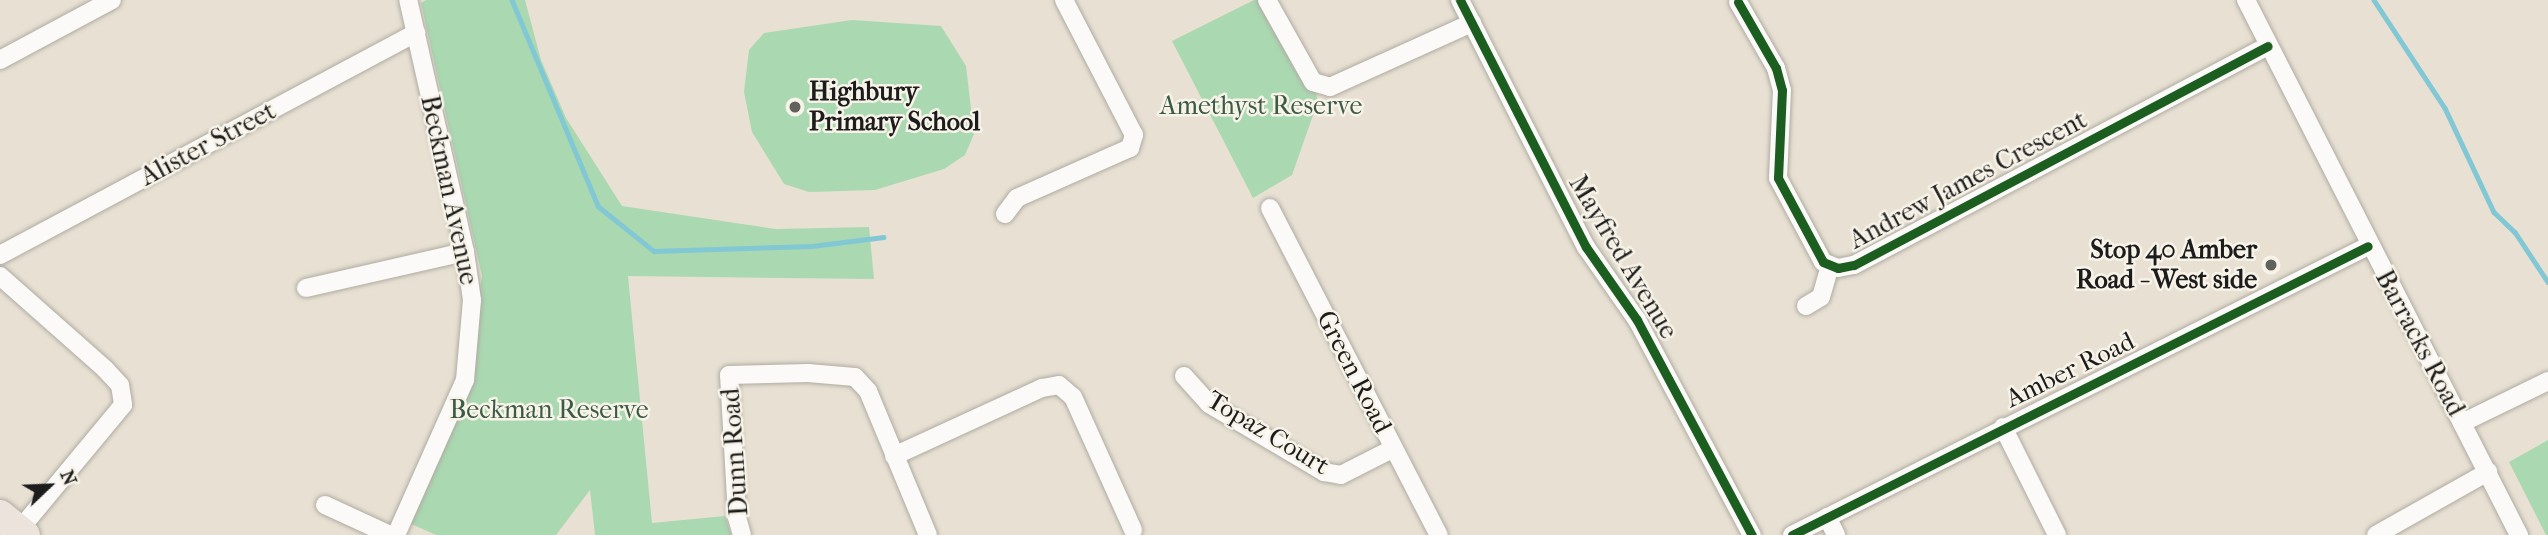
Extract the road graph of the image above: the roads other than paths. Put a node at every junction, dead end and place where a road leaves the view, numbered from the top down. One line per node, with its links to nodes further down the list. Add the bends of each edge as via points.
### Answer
1 (112, 0): 11 (street)
2 (408, 0): 9 (street, Beckman Avenue)
3 (1064, 0): 13 (street, via 1134,135 1130,148 1017,198)
4 (1268, 0): 8 (street, via 1313,82 1329,87)
5 (1460, 0): 8 (street, Mayfred Avenue)
6 (2246, 0): 10 (street, Barracks Road)
7 (1738, 2): 17 (street, Andrew James Crescent, via 1776,68 1782,90 1778,178 1823,262)
8 (1472, 23): 36 (street, Mayfred Avenue, via 1586,247 1637,320)
9 (416, 33): 15 (street, Beckman Avenue); 16 (street, Alister Street)
10 (2268, 46): 14 (street, Barracks Road); 17 (street, Andrew James Crescent, via 1854,265)
11 (0, 60)
12 (1270, 208): 25 (street, Green Road)
13 (1005, 214)
14 (2368, 246): 23 (street, Barracks Road); 24 (street, Amber Road)
15 (465, 252): 19 (street); 32 (street, Beckman Avenue, via 471,300 465,380)
16 (0, 255)
17 (1830, 264): 20 (street, Andrew James Crescent, via 1821,297)
18 (0, 276): 30 (street, via 105,369 120,385 123,405)
19 (306, 288)
20 (1806, 306)
21 (1184, 376): 25 (street, Topaz Court, via 1209,404 1324,471 1341,475)
22 (2548, 381): 23 (street)
23 (2462, 423): 27 (street, Barracks Road)
24 (2003, 427): 29 (street, Amber Road); 39 (street)
25 (1394, 448): 35 (street, Green Road)
26 (894, 456): 31 (street, via 1042,388 1059,385 1073,397); 33 (street, Dunn Road, via 872,399 855,377 729,375 737,517); 34 (street, Dunn Road)
27 (2488, 472): 40 (street); 41 (street, Barracks Road)
28 (325, 505): 32 (street)
29 (1827, 517): 37 (street, Amber Road); 38 (street)
30 (15, 529)
31 (1133, 530)
32 (389, 534)
33 (742, 535)
34 (928, 535)
35 (1439, 535)
36 (1752, 535)
37 (1792, 535)
38 (1836, 535)
39 (2057, 535)
40 (2376, 535)
41 (2519, 535)

